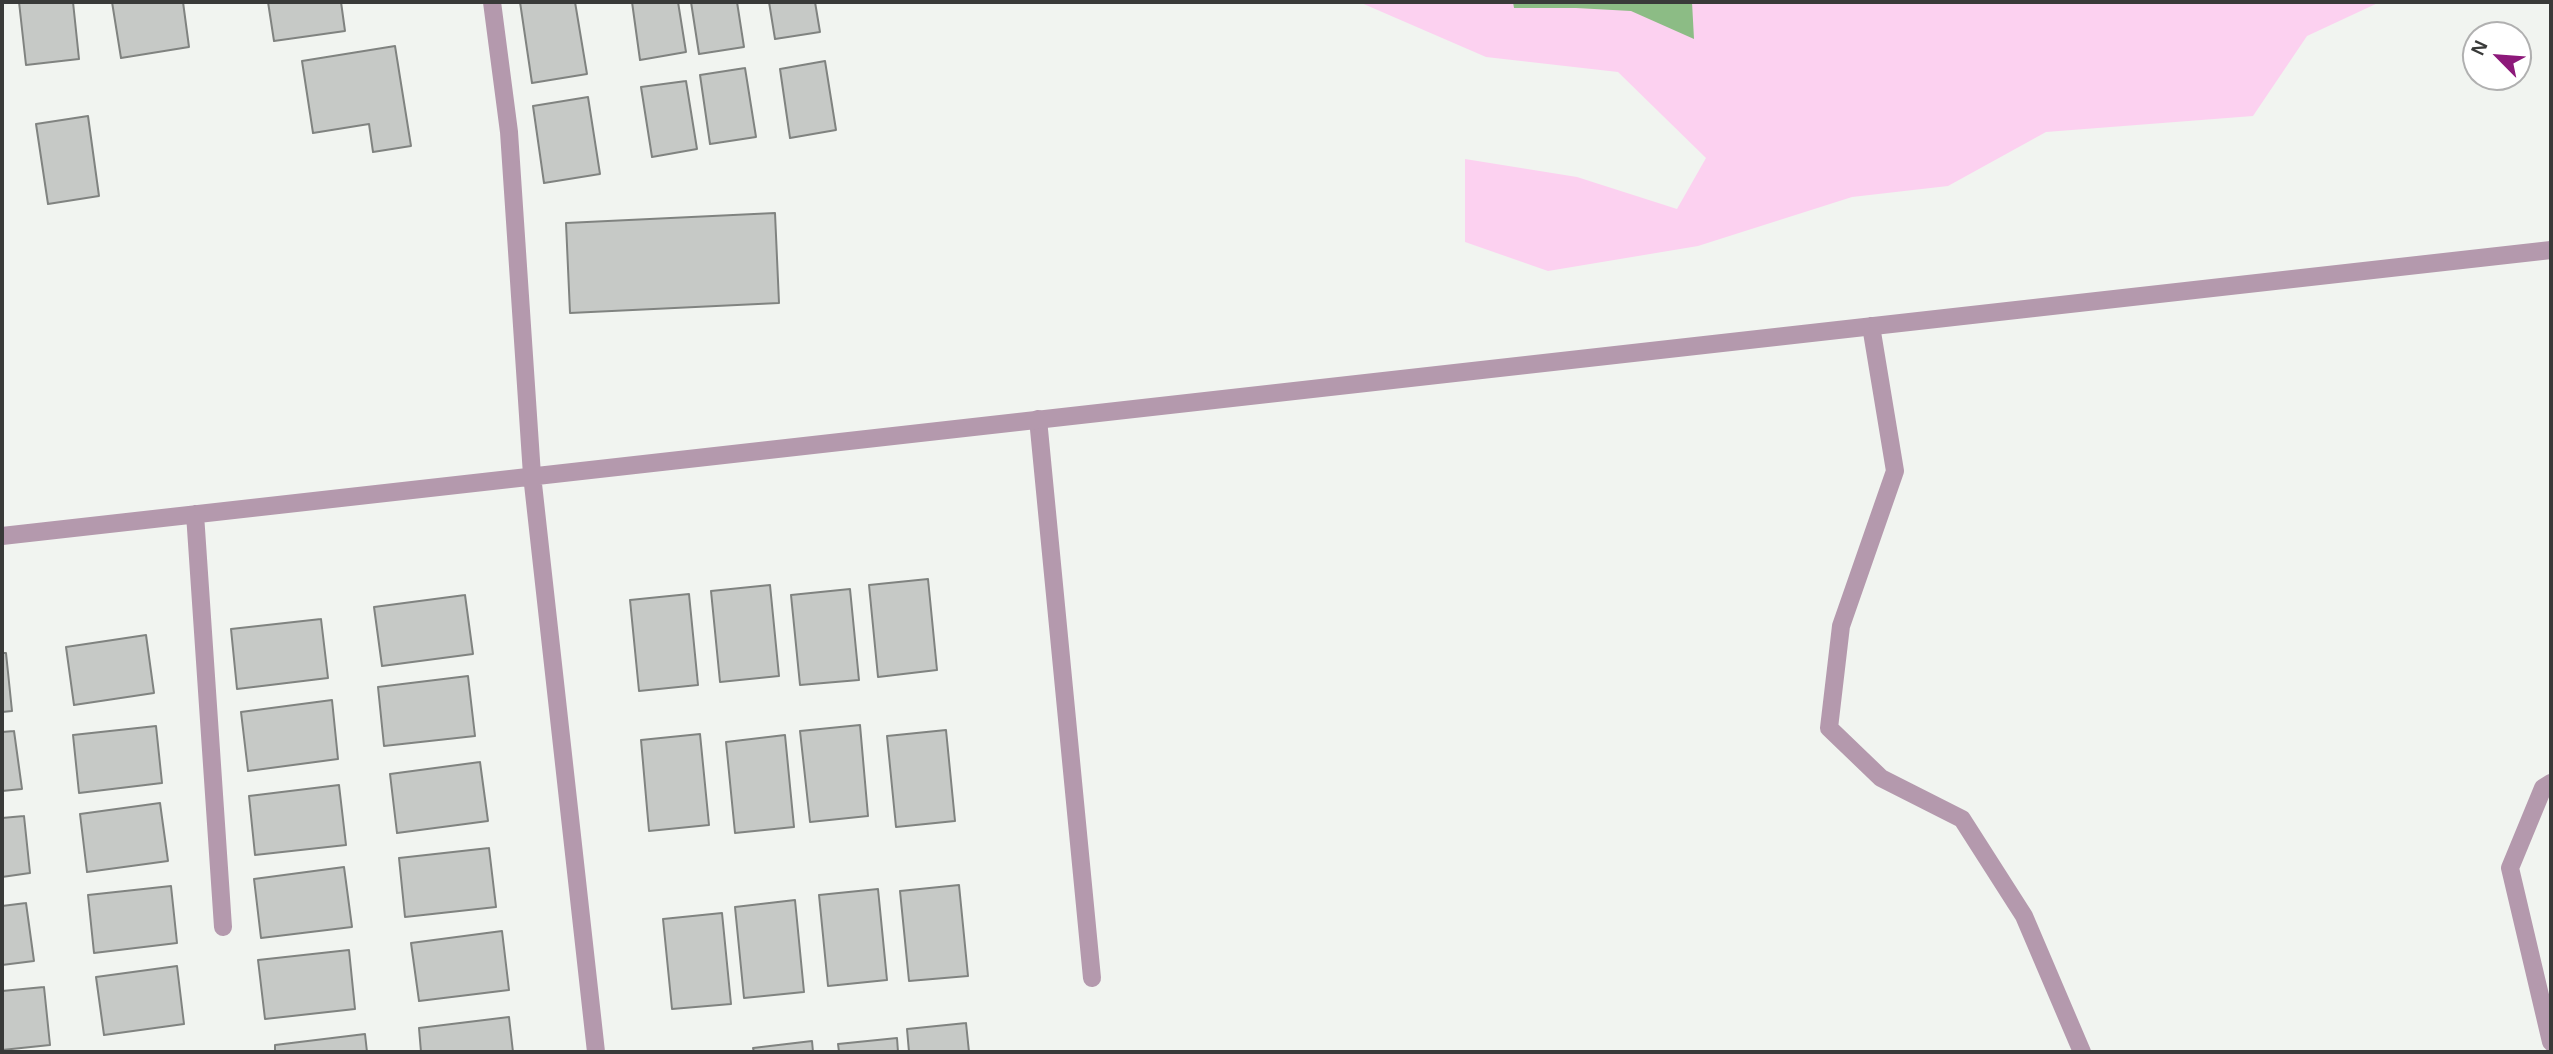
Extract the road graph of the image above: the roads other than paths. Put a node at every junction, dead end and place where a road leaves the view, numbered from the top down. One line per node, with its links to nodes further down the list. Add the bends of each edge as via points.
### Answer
1 (492, 2): 5 (street, via 509,132)
2 (2551, 250): 3 (street)
3 (1871, 326): 4 (street); 13 (street, via 1895,471 1841,626 1829,728 1881,778 1962,819 2024,916)
4 (1038, 419): 5 (street); 10 (street)
5 (532, 475): 6 (street); 12 (street)
6 (195, 514): 7 (street); 9 (street)
7 (2, 536)
8 (2551, 783): 11 (street, via 2543,788 2510,868)
9 (223, 927)
10 (1092, 978)
11 (2551, 1042)
12 (596, 1052)
13 (2082, 1052)

